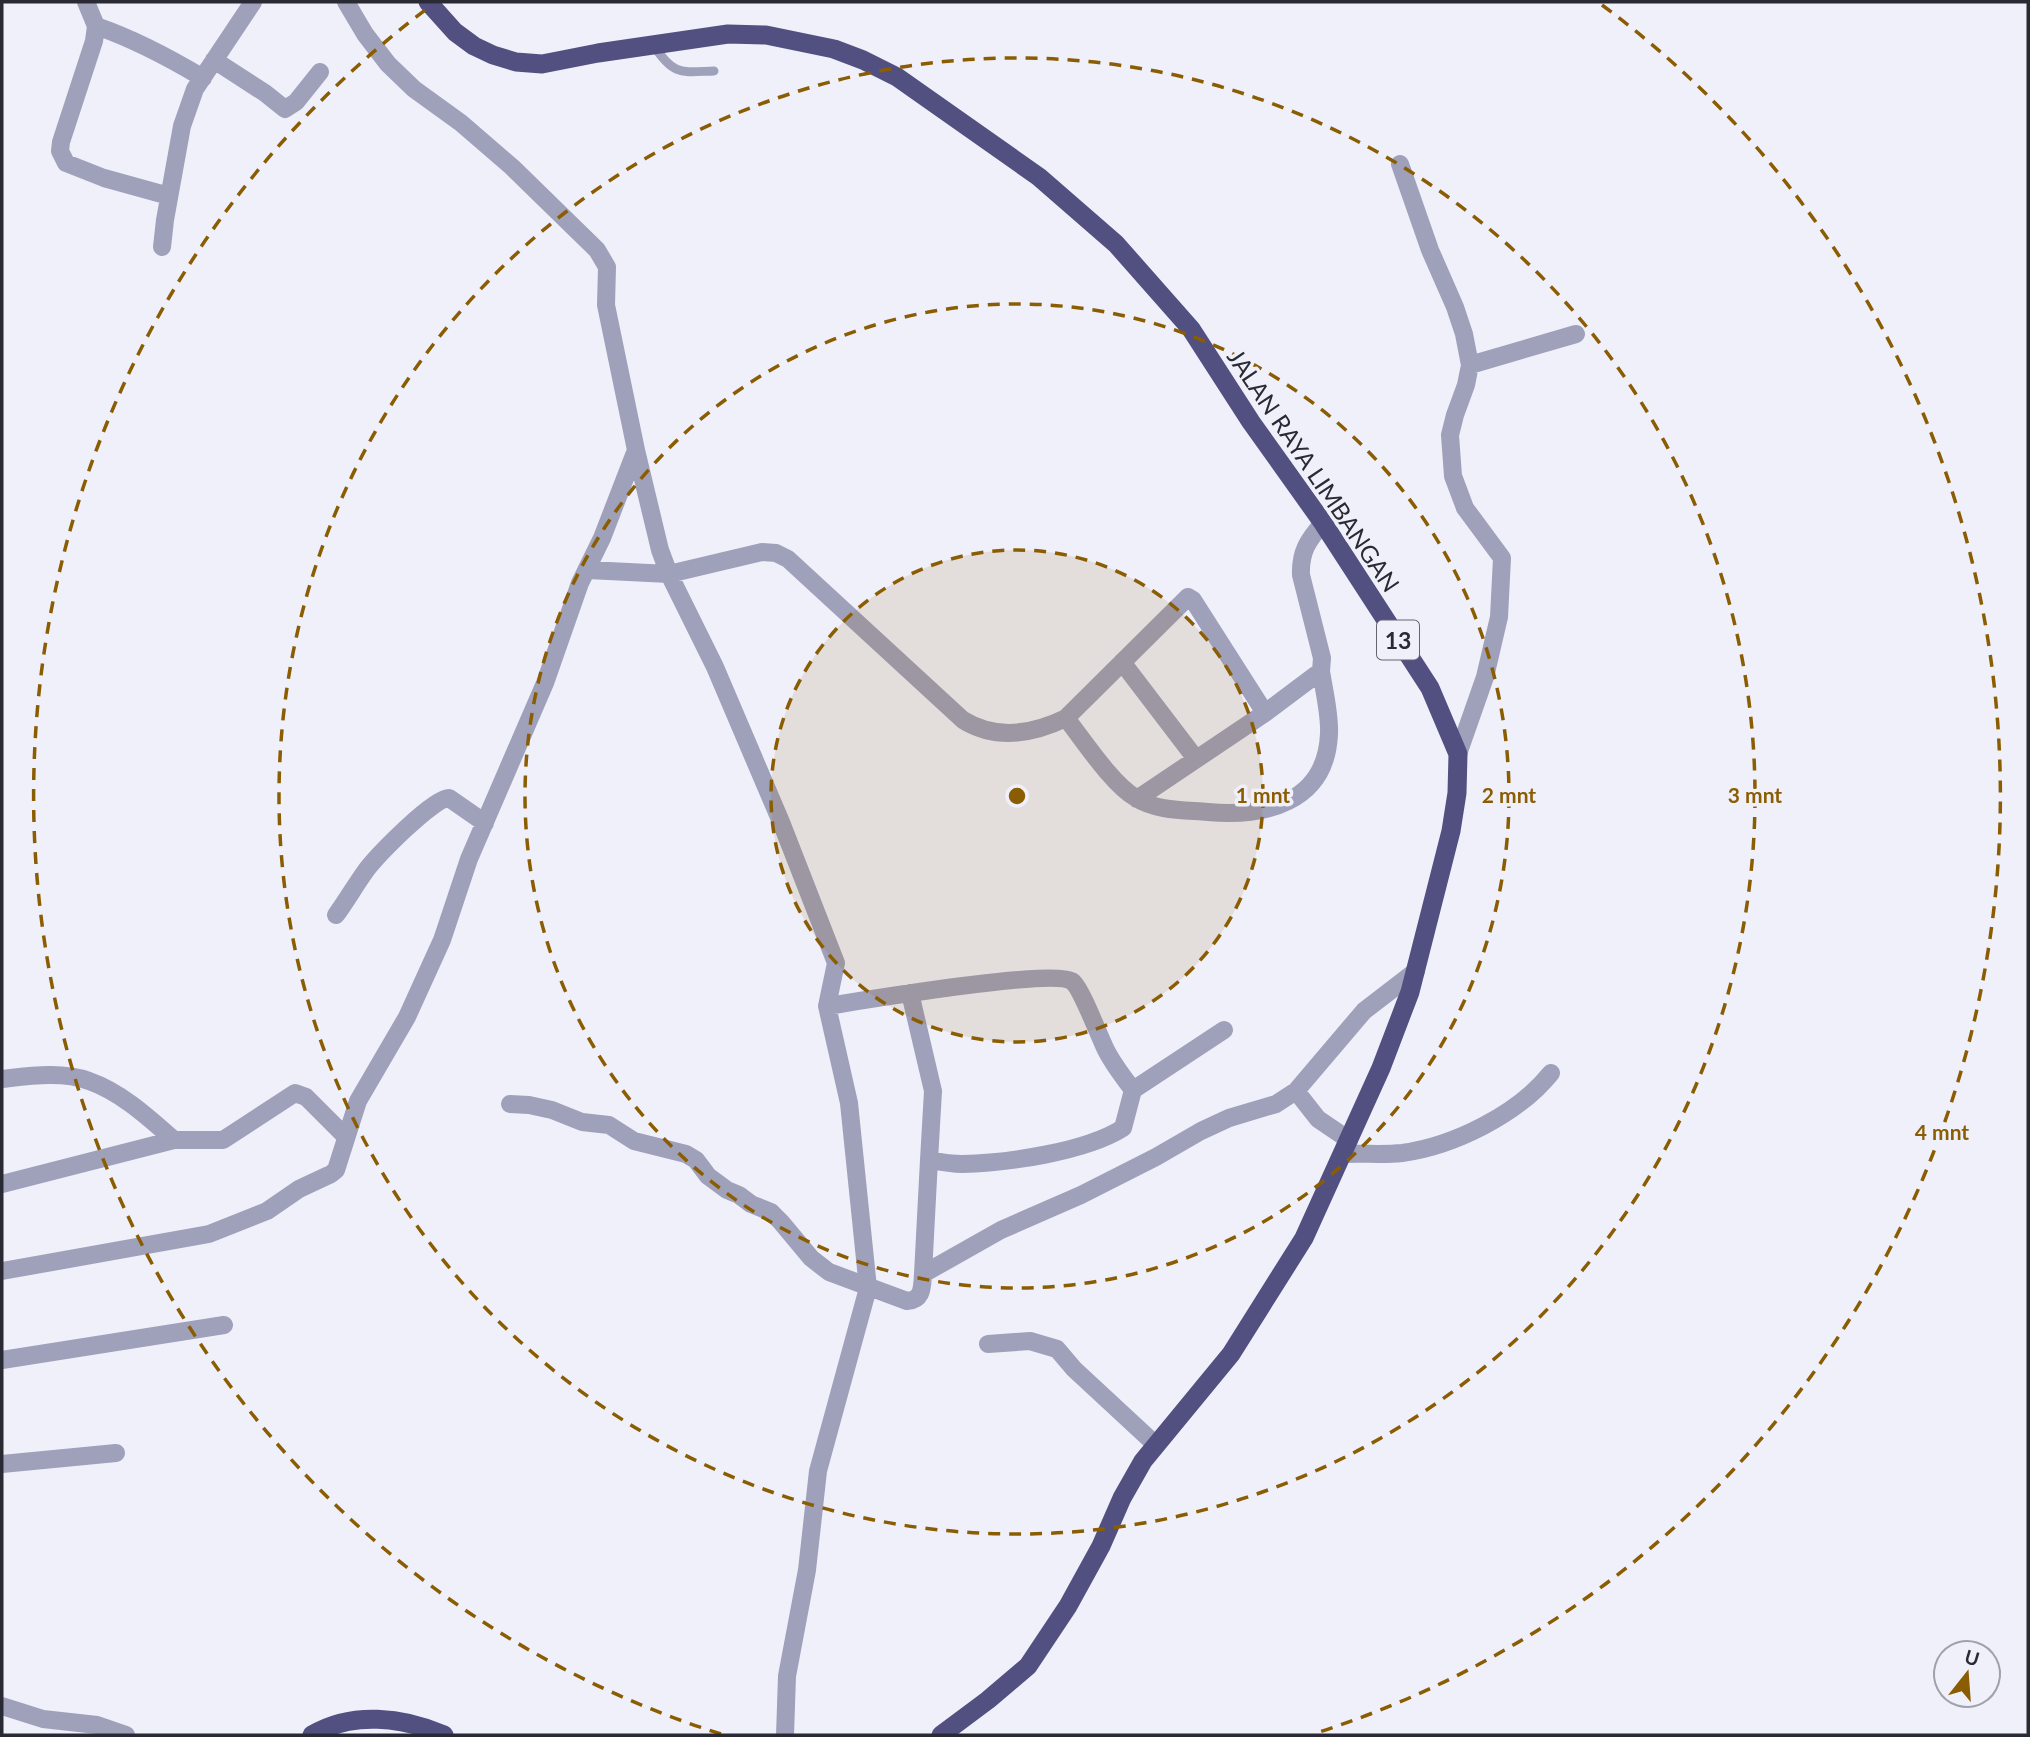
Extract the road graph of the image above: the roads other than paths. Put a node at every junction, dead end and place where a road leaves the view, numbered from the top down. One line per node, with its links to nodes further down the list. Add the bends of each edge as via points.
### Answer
1 (86, 2): 5 (street)
2 (253, 2): 7 (street)
3 (346, 2): 16 (street, via 388,64 512,167 597,250 607,267 606,305)
4 (428, 2): 6 (highway, JALAN RAYA LIMBANGAN / 13, via 474,46 516,62 542,64)
5 (96, 26): 10 (street, via 168,56); 12 (street, via 61,142 61,156 66,163)
6 (653, 45): 8 (lane, via 672,69); 17 (highway, JALAN RAYA LIMBANGAN / 13, via 728,34 766,35 834,48 897,77 1039,177 1116,244 1191,330)
7 (214, 60): 9 (street, via 285,109); 10 (street)
8 (714, 71)
9 (320, 72)
10 (203, 78): 12 (street, via 182,127)
11 (1400, 164): 15 (street, via 1455,307)
12 (169, 196): 13 (street)
13 (162, 247)
14 (1576, 334): 15 (street)
15 (1470, 365): 24 (street, via 1450,435 1453,476 1465,508 1502,558 1501,592 1485,677)
16 (636, 450): 18 (street); 19 (street)
17 (1323, 523): 21 (street, via 1308,539 1300,562); 24 (highway, JALAN RAYA LIMBANGAN / 13, via 1430,688)
18 (588, 570): 19 (street); 27 (street)
19 (668, 574): 23 (street, via 762,552 776,553 972,726 1018,733 1042,730); 31 (street, via 715,667 836,963)
20 (1122, 662): 22 (street, via 1190,597); 23 (street); 25 (street)
21 (1321, 671): 22 (street); 26 (street, via 1330,731 1328,748 1318,775 1301,793 1280,807 1257,813 1159,807)
22 (1265, 713): 25 (street)
23 (1066, 718): 26 (street)
24 (1458, 754): 29 (highway, JALAN RAYA LIMBANGAN / 13, via 1451,831)
25 (1196, 759): 26 (street)
26 (1137, 799)
27 (485, 823): 28 (street, via 444,798 369,867); 38 (street, via 442,940 407,1017 358,1101)
28 (337, 915)
29 (1416, 971): 36 (street, via 1364,1011); 40 (highway, JALAN RAYA LIMBANGAN / 13)
30 (911, 993): 31 (street); 35 (street, via 1028,980 1072,981 1106,1051); 41 (street, via 933,1091)
31 (828, 1006): 45 (street, via 849,1103)
32 (1224, 1030): 35 (street)
33 (1551, 1073): 40 (street, via 1527,1099 1451,1141 1399,1153)
34 (2, 1079): 39 (street, via 88,1080 138,1110)
35 (1133, 1090): 41 (street, via 1123,1128 1110,1136 1036,1156 962,1164)
36 (1296, 1091): 40 (street); 44 (street, via 1276,1104 1201,1131)
37 (510, 1104): 45 (street, via 609,1125 634,1141 686,1154 727,1190 771,1213 828,1272)
38 (346, 1137): 39 (street, via 306,1097 295,1093 229,1138); 43 (street, via 331,1174 267,1211 209,1234)
39 (174, 1140): 42 (street)
40 (1346, 1147): 49 (highway, JALAN RAYA LIMBANGAN / 13, via 1286,1270 1231,1354)
41 (929, 1160): 44 (street)
42 (2, 1184)
43 (2, 1271)
44 (923, 1274): 45 (street, via 920,1295 914,1300)
45 (868, 1288): 57 (street, via 818,1471 807,1570 787,1676)
46 (224, 1325): 48 (street)
47 (988, 1343): 49 (street, via 1030,1341 1057,1349)
48 (2, 1360)
49 (1156, 1445): 58 (highway, JALAN RAYA LIMBANGAN / 13, via 1122,1498 1068,1606 1028,1666)
50 (116, 1453): 51 (street)
51 (2, 1464)
52 (2, 1706): 53 (street)
53 (99, 1730): 54 (street)
54 (126, 1735)
55 (312, 1735): 56 (highway, via 357,1720 391,1719)
56 (444, 1735)
57 (785, 1735)
58 (941, 1735)

